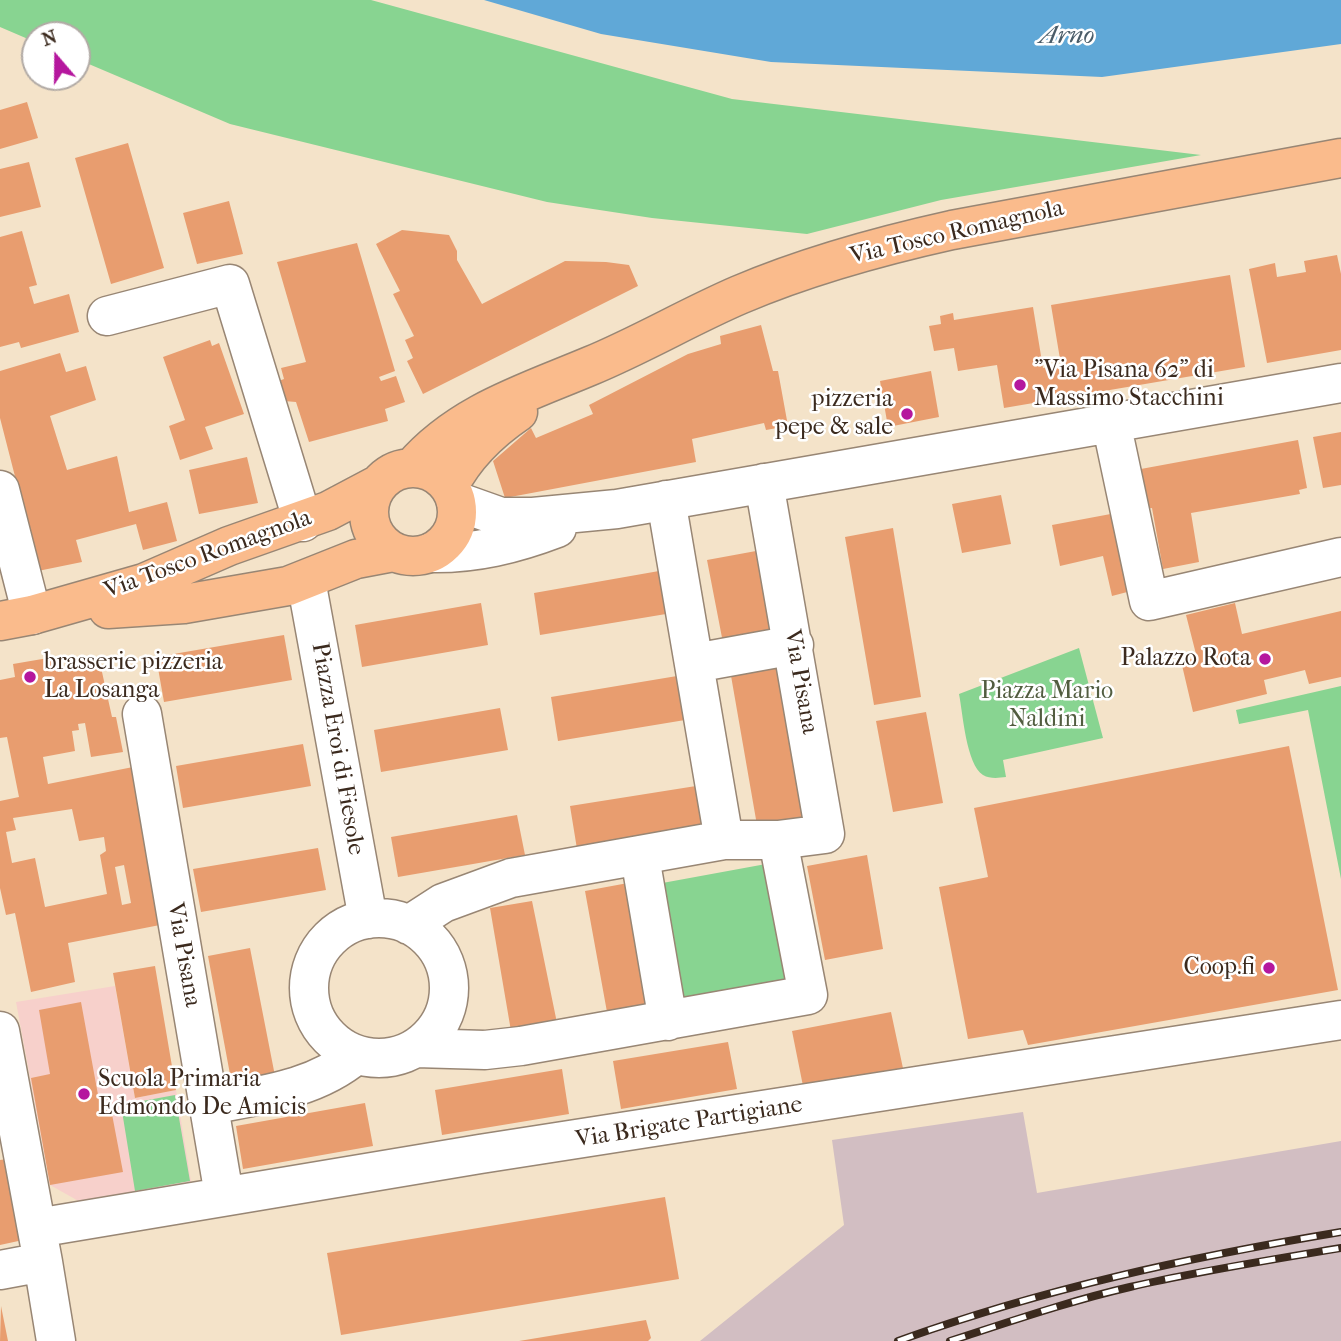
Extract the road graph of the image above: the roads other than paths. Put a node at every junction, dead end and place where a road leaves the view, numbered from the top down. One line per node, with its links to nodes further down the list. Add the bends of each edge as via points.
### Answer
1 (1341, 158): 3 (main road, Via Tosco Romagnola, via 891,245 750,291)
2 (107, 316): 12 (street, via 230,284)
3 (591, 366): 6 (main road, Via Tosco Romagnola, via 481,413 451,430); 9 (main road, Via Tosco Romagnola, via 494,430 460,467)
4 (1341, 383): 5 (street)
5 (1111, 422): 7 (street); 14 (street, via 1149,601)
6 (396, 476): 9 (main road, via 432,471); 12 (main road, Via Tosco Romagnola); 13 (main road, via 372,497 369,519 375,534)
7 (764, 483): 10 (street); 17 (street, Via Pisana)
8 (0, 490): 16 (street)
9 (453, 494): 11 (street, via 501,517); 13 (main road, via 458,514 454,530 444,544)
10 (666, 500): 11 (street); 18 (street)
11 (605, 510): 13 (street, via 484,551)
12 (303, 522): 16 (main road, Via Tosco Romagnola, via 229,546 144,583)
13 (412, 553): 15 (main road, Via Tosco Romagnola, via 356,559)
14 (1341, 557)
15 (306, 579): 16 (main road, Via Tosco Romagnola, via 184,604); 23 (street, Piazza Eroi di Fiesole)
16 (16, 618)
17 (794, 645): 18 (street); 21 (street, Via Pisana, via 825,834)
18 (695, 663): 20 (street)
19 (142, 714): 34 (street, Via Pisana)
20 (724, 840): 21 (street); 22 (street)
21 (778, 840): 27 (street, via 808,995)
22 (640, 857): 24 (street, via 495,883 433,907); 27 (street)
23 (368, 919): 24 (street, via 387,918); 28 (street, via 336,933 316,958 309,988)
24 (409, 925): 25 (street, via 428,937 442,955 449,976)
25 (447, 1007): 30 (street, via 434,1032); 31 (street)
26 (1341, 1020): 35 (street, Via Brigate Partigiane)
27 (668, 1021): 31 (street)
28 (319, 1026): 32 (street, via 336,1044); 33 (street, via 312,1049)
29 (0, 1031): 36 (street)
30 (416, 1048): 31 (street); 32 (street, via 390,1058)
31 (485, 1050)
32 (356, 1055): 33 (street, via 327,1074)
33 (288, 1090): 34 (street)
34 (209, 1105): 35 (street, Via Pisana)
35 (224, 1195): 36 (street, Via Brigate Partigiane)
36 (40, 1245): 37 (street, Via Brigate Partigiane); 38 (street)
37 (0, 1270)
38 (55, 1341)

